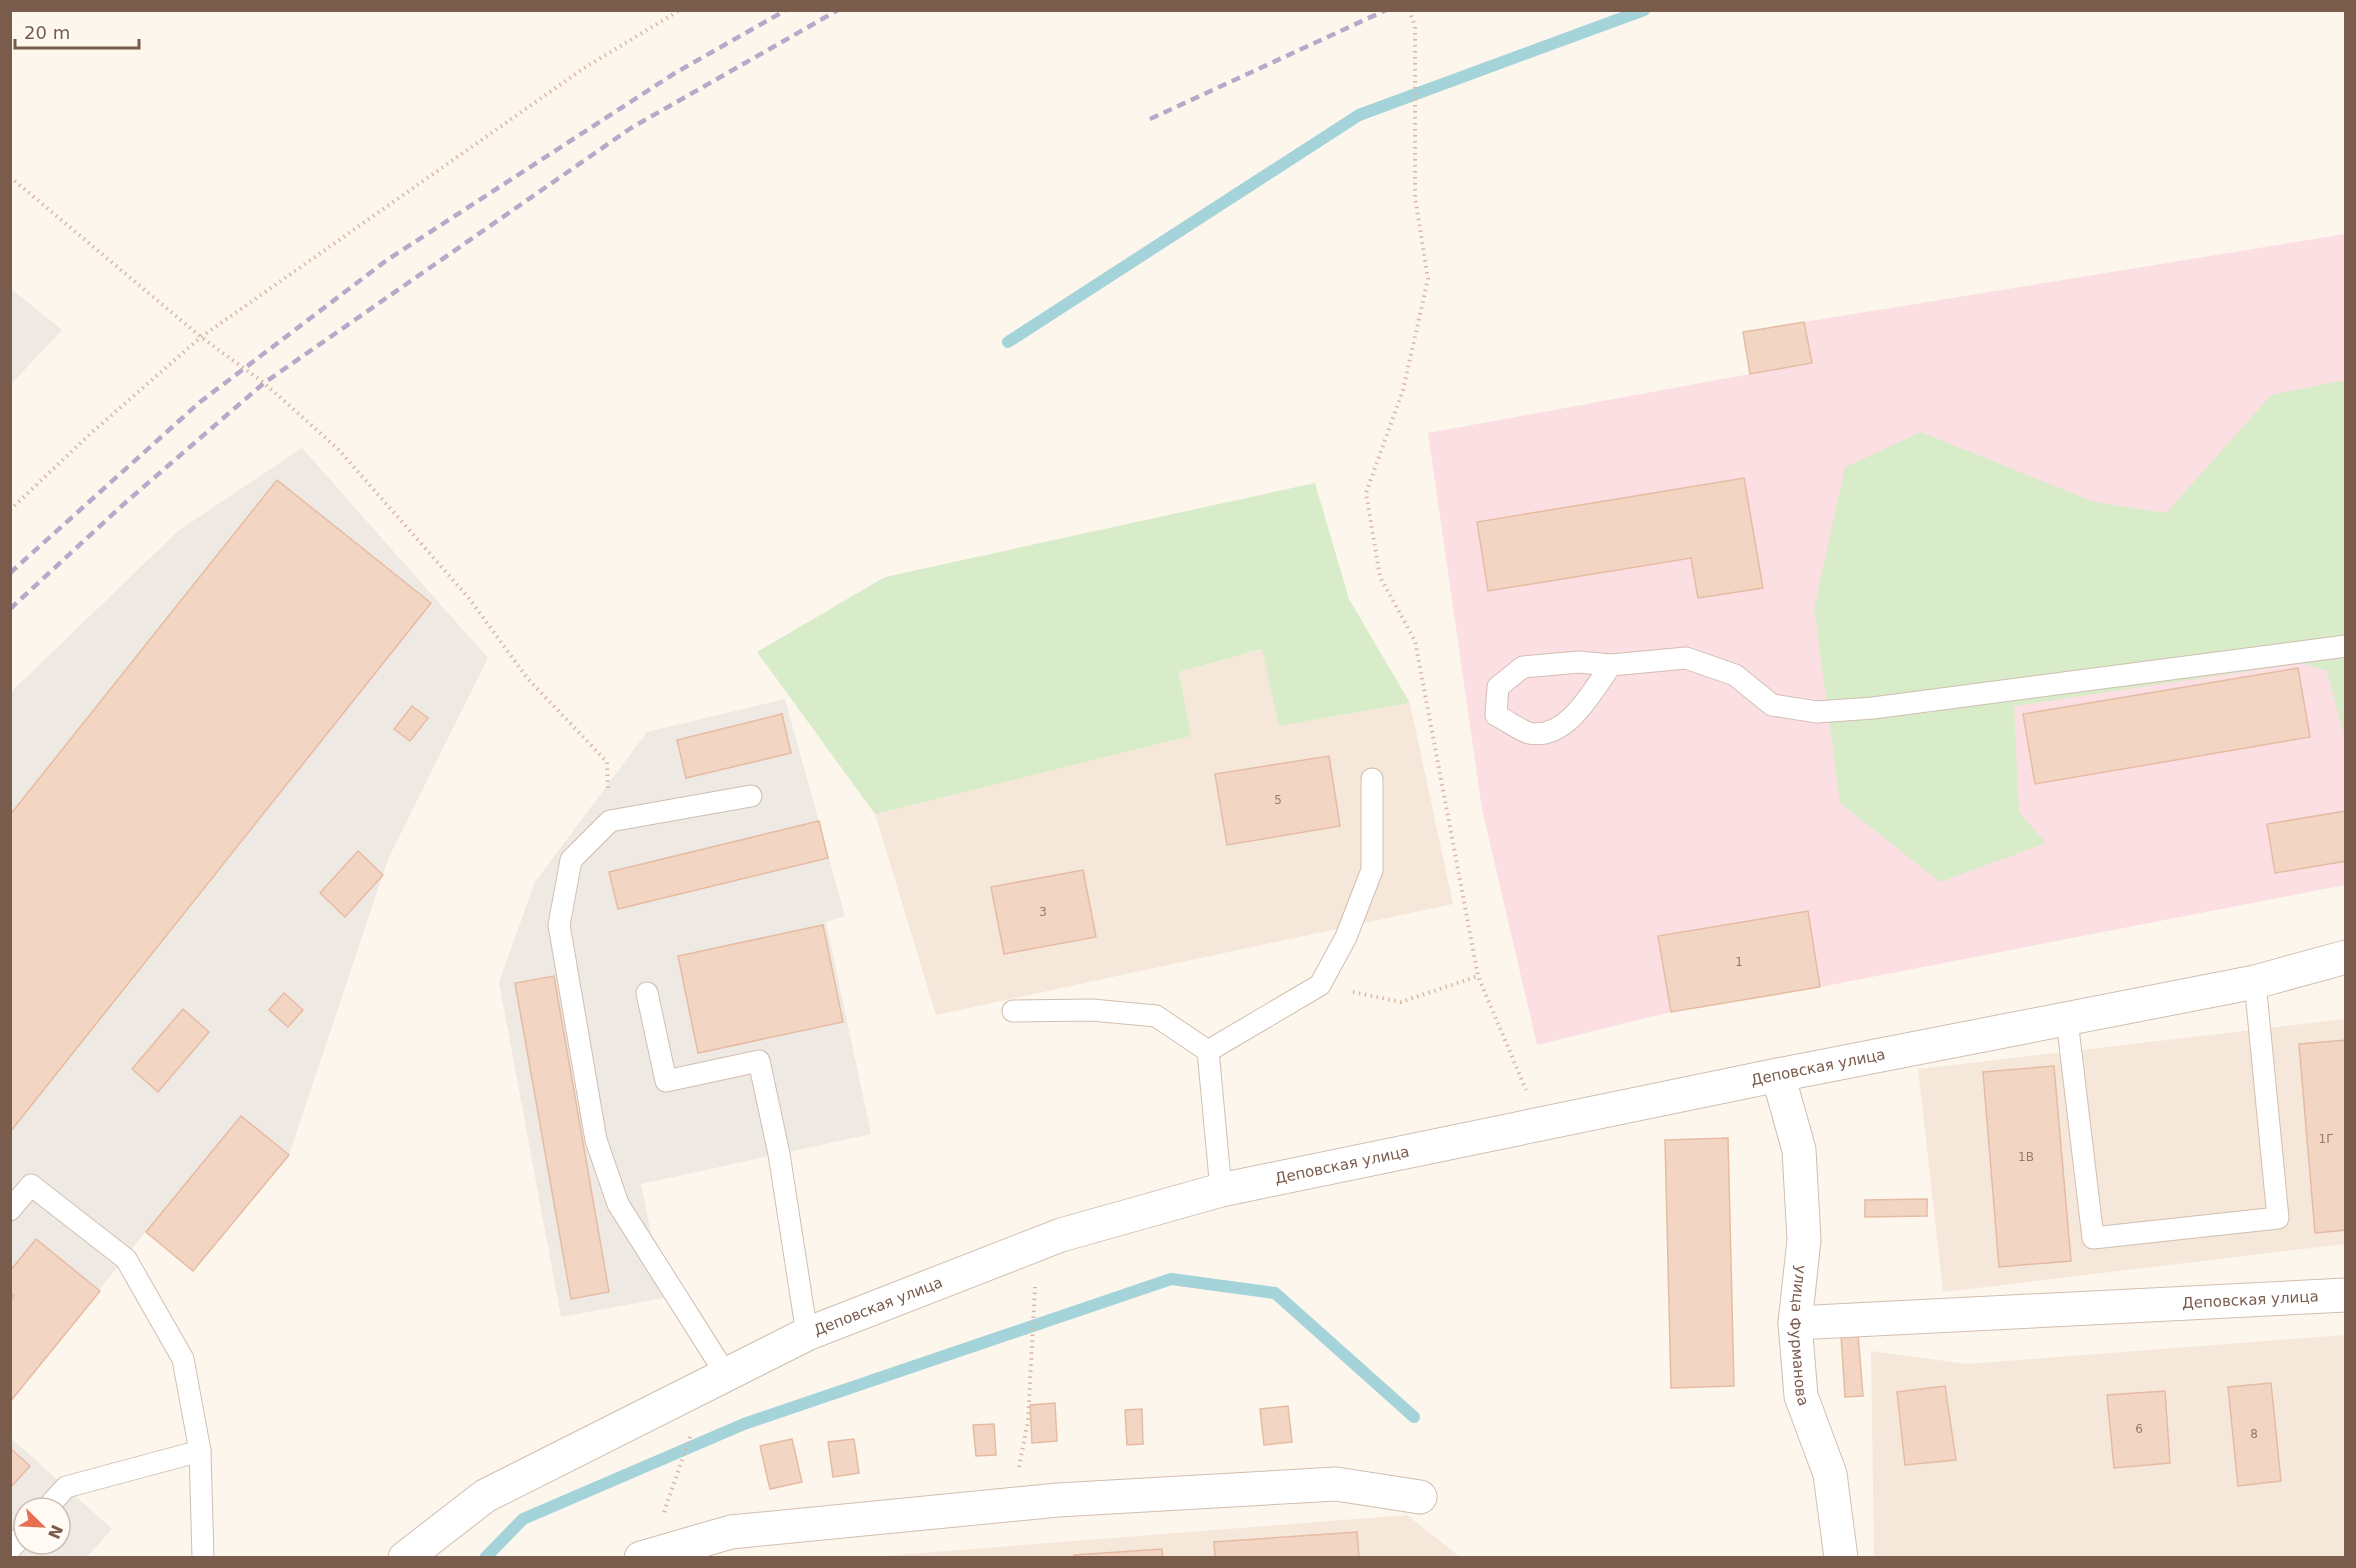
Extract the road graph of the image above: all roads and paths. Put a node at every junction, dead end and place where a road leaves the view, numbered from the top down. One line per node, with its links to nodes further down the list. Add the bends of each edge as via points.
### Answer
1 (680, 10): 4 (path, via 584,68)
2 (1409, 10): 12 (path, via 1414,26 1414,197 1428,279 1403,390 1366,493 1380,577 1415,641)
3 (10, 177): 4 (path)
4 (201, 337): 5 (path); 10 (path, via 264,383 338,449 468,597 528,679 607,762)
5 (10, 510)
6 (2346, 646): 7 (lane, via 1817,712 1772,705 1735,675 1686,658)
7 (1611, 665): 7 (lane, via 1579,662 1523,667 1498,687 1496,715 1530,733 1557,730 1585,702)
8 (1372, 779): 14 (lane, via 1372,870 1346,937)
9 (751, 796): 10 (lane)
10 (610, 821): 27 (lane, via 572,860 560,925 596,1140 618,1204)
11 (2346, 957): 13 (street, Деповская улица)
12 (1479, 976): 14 (path, via 1401,1002); 20 (path)
13 (2255, 982): 17 (street, Деповская улица); 17 (lane, via 2278,1218 2093,1238)
14 (1320, 985): 18 (lane)
15 (647, 993): 26 (lane, via 666,1081 759,1061 779,1154)
16 (1013, 1011): 18 (lane, via 1092,1010 1156,1016)
17 (2067, 1020): 19 (street, Деповская улица)
18 (1208, 1052): 21 (lane)
19 (1778, 1075): 20 (street, Деповская улица); 25 (street, улица Фурманова, via 1799,1150 1804,1240)
20 (1540, 1124): 21 (street, Деповская улица)
21 (1221, 1190): 23 (street, Деповская улица)
22 (10, 1210): 28 (lane, via 31,1185 126,1259 183,1359)
23 (1061, 1235): 26 (street, Деповская улица); 31 (path, via 1034,1290 1028,1422 1019,1469)
24 (2346, 1295): 25 (street, Деповская улица)
25 (1795, 1323): 35 (street, улица Фурманова, via 1801,1396 1830,1474)
26 (807, 1334): 27 (street, Деповская улица)
27 (718, 1381): 32 (path); 34 (street, Деповская улица, via 485,1496)
28 (201, 1451): 29 (lane, via 66,1487); 33 (lane)
29 (58, 1496)
30 (1420, 1497): 31 (street, via 1336,1484)
31 (984, 1507): 32 (street, via 731,1532)
32 (646, 1555)
33 (203, 1557)
34 (405, 1557)
35 (1841, 1557)

